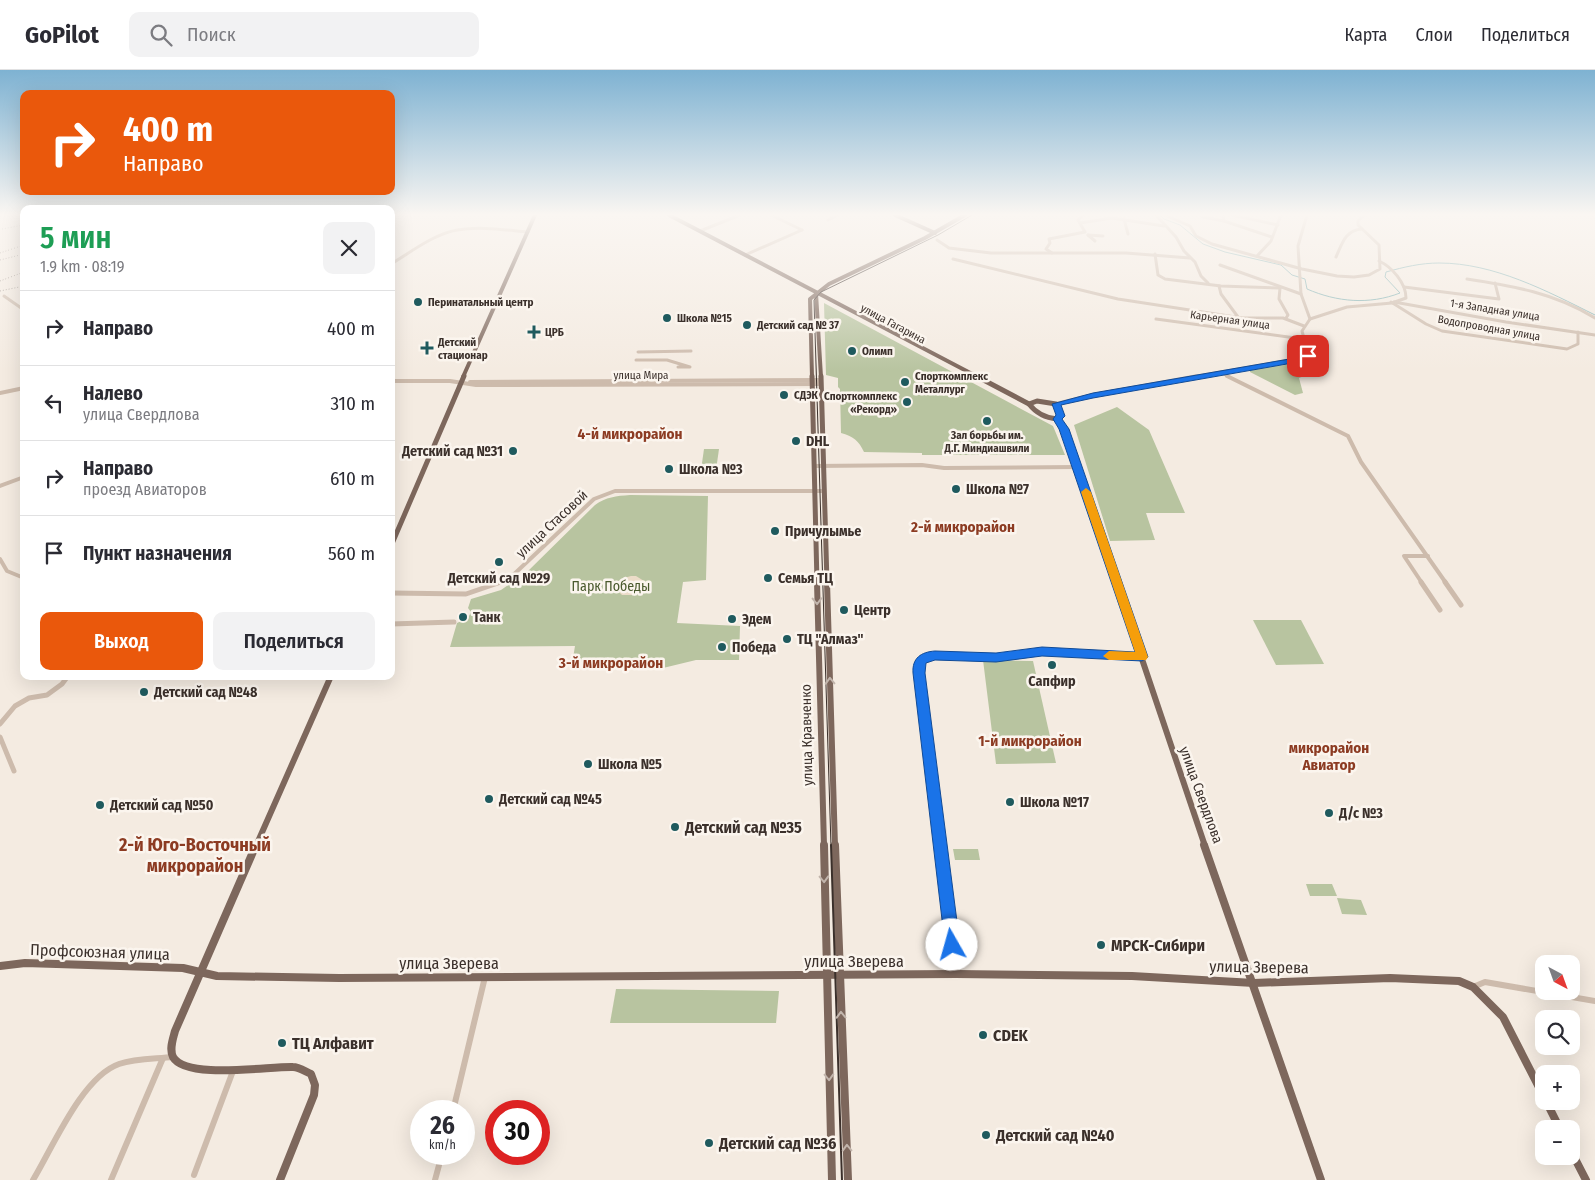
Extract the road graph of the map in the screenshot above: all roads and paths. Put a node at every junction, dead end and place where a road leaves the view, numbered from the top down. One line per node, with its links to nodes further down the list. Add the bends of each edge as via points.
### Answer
1 (512, 267): 46 (main road)
2 (766, 267): 20 (main road, улица Гагарина)
3 (864, 267): 20 (main road, улица Кравченко, via 826,285)
4 (985, 267): 23 (street, via 1112,298)
5 (1158, 267): 13 (street, via 1160,277)
6 (1197, 267): 13 (street)
7 (1225, 267): 17 (street)
8 (1292, 267): 11 (street)
9 (1379, 267): 11 (street, via 1379,270 1361,276)
10 (1390, 267): 16 (street)
11 (1299, 269): 18 (street)
12 (1467, 279): 14 (street)
13 (1208, 283): 15 (street)
14 (1495, 283): 16 (street, via 1499,300); 25 (street, via 1545,292 1578,306)
15 (1219, 286): 17 (street); 23 (street)
16 (1404, 287): 21 (street, via 1407,297)
17 (1280, 288): 18 (street); 24 (street, via 1279,299 1288,315)
18 (1301, 294): 27 (street)
19 (4, 296): 22 (street)
20 (817, 296): 28 (main road, улица Кравченко, via 810,299); 29 (main road, улица Кравченко); 51 (main road, улица Гагарина)
21 (1392, 302): 27 (street, 1-я Западная улица, via 1349,306); 31 (street, 1-я Западная улица); 31 (street, Водопроводная улица, via 1433,328 1478,338 1567,349 1578,344)
22 (20, 307)
23 (1238, 318): 24 (street)
24 (1286, 318): 30 (street)
25 (1595, 318)
26 (1156, 319): 33 (street, Карьерная улица)
27 (1310, 320): 30 (street)
28 (811, 322): 29 (street); 37 (main road, улица Кравченко)
29 (819, 322): 36 (main road, улица Кравченко)
30 (1304, 326): 33 (street)
31 (1578, 332): 32 (street, 1-я Западная улица)
32 (1594, 333)
33 (1303, 339): 42 (street, via 1308,356 1304,359)
34 (691, 351): 35 (street)
35 (638, 352)
36 (820, 355): 37 (street); 41 (main road, улица Кравченко)
37 (812, 356): 40 (main road, улица Кравченко)
38 (636, 360): 39 (street, via 667,360 690,367)
39 (678, 367)
40 (812, 371): 41 (street); 44 (main road, улица Кравченко)
41 (820, 371): 45 (main road, улица Кравченко)
42 (1222, 372): 52 (street); 66 (street, via 1348,436 1361,462)
43 (395, 381): 46 (street, улица Мира, via 450,381)
44 (813, 382): 45 (street, улица Мира); 46 (street, улица Мира); 48 (main road, улица Кравченко)
45 (821, 382): 49 (main road, улица Кравченко)
46 (460, 384): 65 (main road)
47 (20, 389): 50 (street)
48 (813, 391): 49 (street); 53 (main road, улица Кравченко)
49 (822, 391): 54 (main road, улица Кравченко)
50 (0, 393)
51 (1029, 404): 52 (main road, via 1037,401); 55 (main road, улица Гагарина, via 1043,415)
52 (1056, 404): 55 (main road, via 1061,416)
53 (813, 412): 54 (street); 57 (main road, улица Кравченко)
54 (822, 412): 56 (main road, улица Кравченко)
55 (1057, 419): 60 (main road, улица Свердлова, via 1064,429)
56 (823, 451): 57 (street); 59 (main road, улица Кравченко)
57 (814, 452): 58 (main road, улица Кравченко)
58 (814, 466): 59 (street); 63 (main road, улица Кравченко)
59 (823, 466): 60 (street); 64 (main road, улица Кравченко)
60 (1077, 467): 76 (main road, улица Свердлова)
61 (20, 478): 62 (street)
62 (0, 486)
63 (815, 490): 64 (street, улица Стасовой); 68 (main road, улица Кравченко); 71 (street, улица Стасовой, via 606,493 594,499 511,578 466,594)
64 (824, 491): 67 (main road, улица Кравченко)
65 (395, 537)
66 (1428, 556): 72 (street); 73 (street, via 1404,556)
67 (826, 557): 68 (street); 80 (main road, улица Кравченко, one-way to 67)
68 (816, 558): 79 (main road, улица Кравченко, one-way to 79)
69 (0, 559): 70 (street, via 7,571)
70 (20, 576)
71 (395, 593)
72 (1462, 605)
73 (1440, 610)
74 (454, 622): 75 (street)
75 (395, 624)
76 (1142, 657): 98 (street, via 1042,652 996,658 935,655 921,659 918,665); 102 (main road, улица Свердлова)
77 (65, 680): 81 (street, via 47,694 29,698 15,706)
78 (329, 680): 97 (main road)
79 (820, 701): 80 (street); 82 (main road, улица Кравченко)
80 (831, 701): 83 (main road, улица Кравченко)
81 (0, 724)
82 (820, 730): 83 (street); 86 (main road, улица Кравченко)
83 (832, 730): 85 (main road, улица Кравченко)
84 (0, 737): 87 (street)
85 (832, 760): 86 (street); 89 (main road, улица Кравченко)
86 (821, 761): 88 (main road, улица Кравченко)
87 (14, 770)
88 (822, 794): 89 (street); 90 (main road, улица Кравченко)
89 (834, 794): 91 (main road, улица Кравченко)
90 (823, 828): 91 (street); 92 (main road, улица Кравченко)
91 (834, 828): 93 (main road, улица Кравченко)
92 (823, 853): 93 (street); 94 (main road, улица Кравченко, one-way to 94)
93 (835, 853): 95 (main road, улица Кравченко)
94 (825, 897): 95 (street); 99 (main road, улица Кравченко)
95 (837, 897): 100 (main road, улица Кравченко)
96 (0, 966): 97 (main road, Профсоюзная улица, via 25,963 183,968)
97 (200, 972): 101 (main road, улица Зверева, via 243,977); 107 (main road, via 175,1031 171,1047)
98 (956, 974): 100 (main road, улица Зверева); 102 (main road, улица Зверева, via 1132,976)
99 (826, 975): 100 (main road, улица Зверева); 101 (main road, улица Зверева); 106 (main road, улица Кравченко)
100 (840, 975): 105 (main road, улица Кравченко, one-way to 100)
101 (485, 977): 111 (street)
102 (1254, 983): 103 (main road, улица Зверева, via 1390,978 1459,981); 121 (main road, улица Свердлова)
103 (1473, 987): 104 (street, улица Зверева, via 1486,982); 110 (main road, via 1503,1017)
104 (1595, 1002)
105 (842, 1044): 106 (street); 120 (main road, улица Кравченко, one-way to 105)
106 (828, 1045): 119 (main road, улица Кравченко, one-way to 119)
107 (173, 1057): 108 (street); 109 (main road, via 191,1067)
108 (163, 1058): 115 (street, via 128,1062 113,1067 97,1080 78,1103); 116 (street)
109 (233, 1072): 114 (street); 117 (main road, via 295,1066 314,1078 314,1095)
110 (1535, 1079)
111 (456, 1100)
112 (439, 1165): 118 (street)
113 (1578, 1165): 122 (main road)
114 (194, 1175)
115 (33, 1180)
116 (111, 1180)
117 (280, 1180)
118 (435, 1180)
119 (832, 1180)
120 (848, 1180)
121 (1322, 1180)
122 (1586, 1180)

